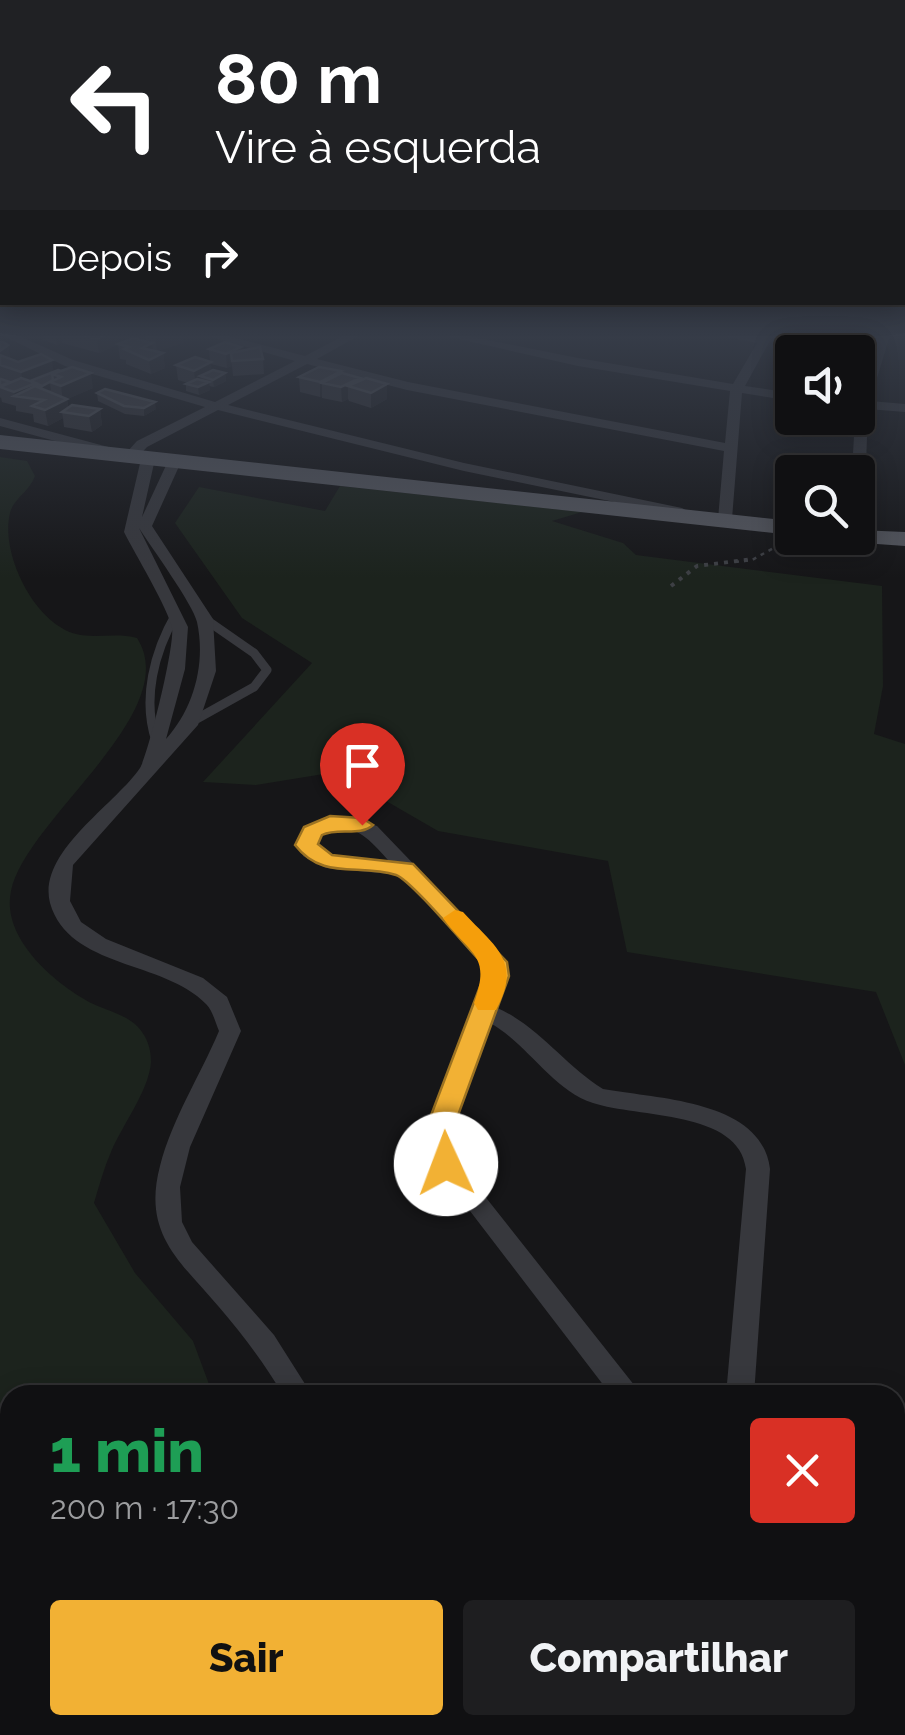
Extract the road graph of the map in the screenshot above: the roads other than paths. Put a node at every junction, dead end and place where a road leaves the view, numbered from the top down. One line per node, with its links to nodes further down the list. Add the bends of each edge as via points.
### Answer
1 (197, 416): 9 (street, via 142,444)
2 (257, 416): 13 (street)
3 (551, 416): 7 (street)
4 (732, 416): 7 (street)
5 (0, 422): 9 (street)
6 (0, 442): 8 (main road)
7 (728, 448): 13 (street)
8 (73, 450): 9 (main road); 12 (main road)
9 (139, 458): 10 (main road); 12 (street)
10 (174, 462): 11 (main road); 12 (street)
11 (224, 467): 12 (main road); 13 (main road)
12 (153, 485): 19 (street, via 145,526); 21 (street, via 131,532 180,627 177,669)
13 (715, 518): 14 (main road)
14 (775, 526)
15 (875, 538): 16 (main road)
16 (905, 539)
17 (875, 541): 18 (main road)
18 (905, 547)
19 (205, 619): 20 (street, via 208,670); 20 (lane, via 254,653 266,670 254,687)
20 (192, 721): 21 (street)
21 (154, 753): 24 (street, via 63,864 56,887 60,910 102,946 200,984 228,1013 230,1032 167,1190 171,1228 190,1263 223,1292)
22 (405, 869): 23 (street, via 495,962)
23 (484, 1011): 25 (street, via 444,1118 446,1164); 26 (street, via 520,1028 597,1096 711,1118 751,1143 758,1169)
24 (292, 1385)
25 (620, 1385)
26 (741, 1385)

